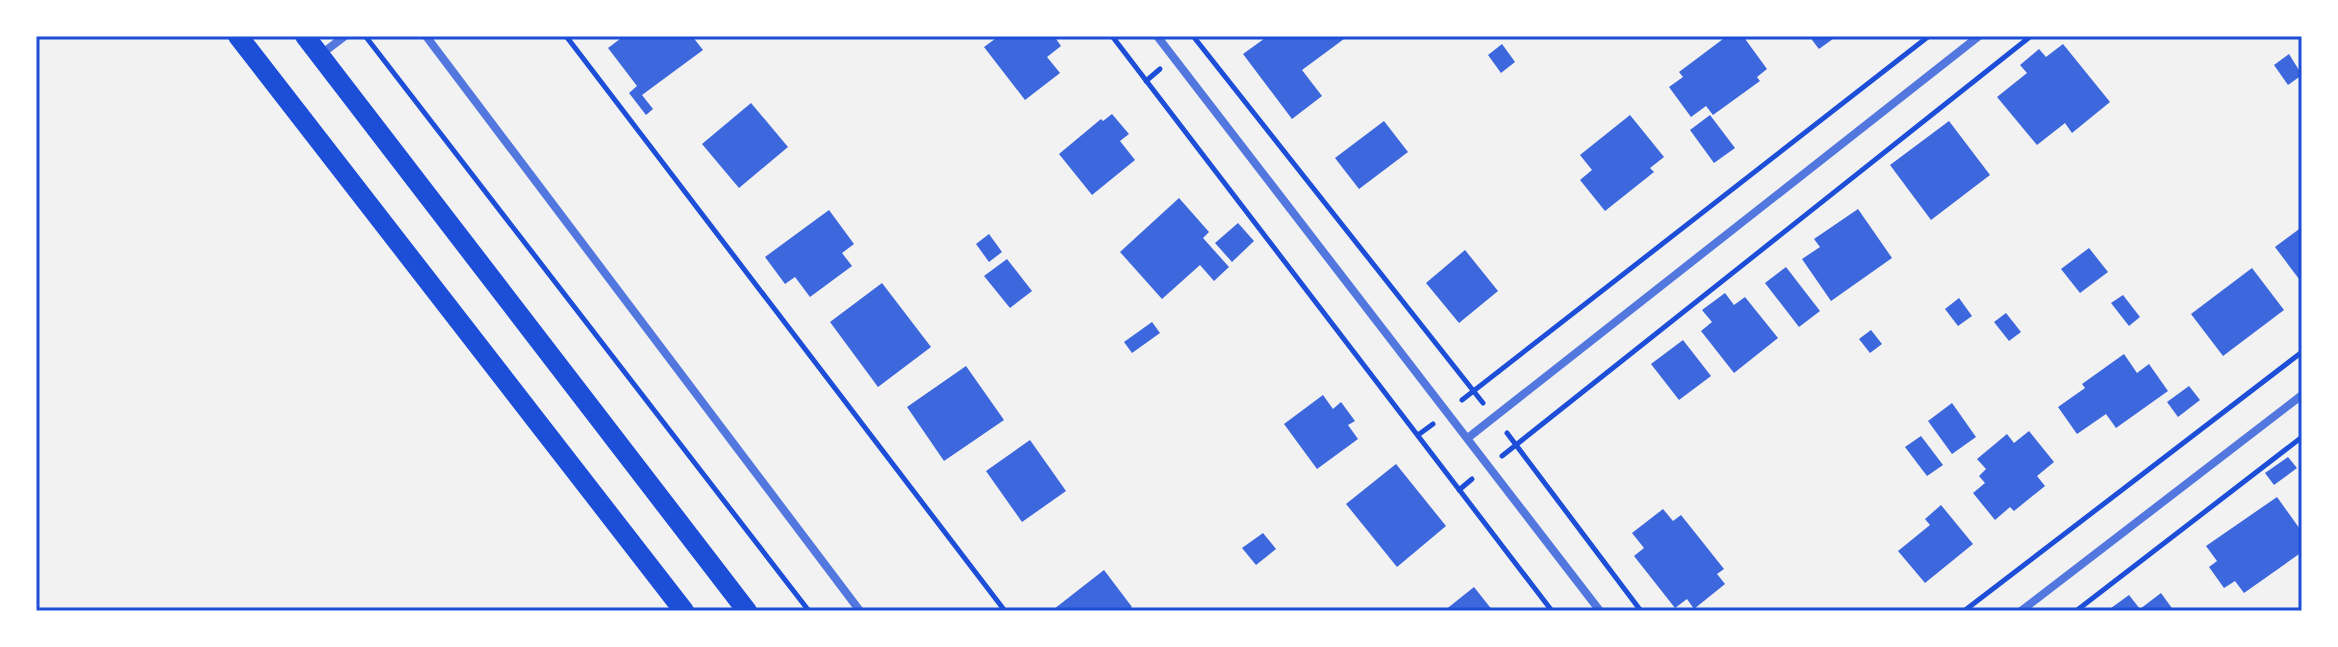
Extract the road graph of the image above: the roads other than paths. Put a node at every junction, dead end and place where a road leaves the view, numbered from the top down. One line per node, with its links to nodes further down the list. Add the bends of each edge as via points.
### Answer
1 (238, 36): 10 (main road)
2 (305, 36): 7 (main road)
3 (345, 36): 7 (street)
4 (426, 36): 12 (street)
5 (1157, 36): 9 (street)
6 (1979, 36): 9 (street)
7 (319, 55): 11 (main road)
8 (2302, 395): 14 (street)
9 (1469, 437): 13 (street)
10 (684, 611)
11 (747, 611)
12 (860, 611)
13 (1600, 611)
14 (2021, 611)

